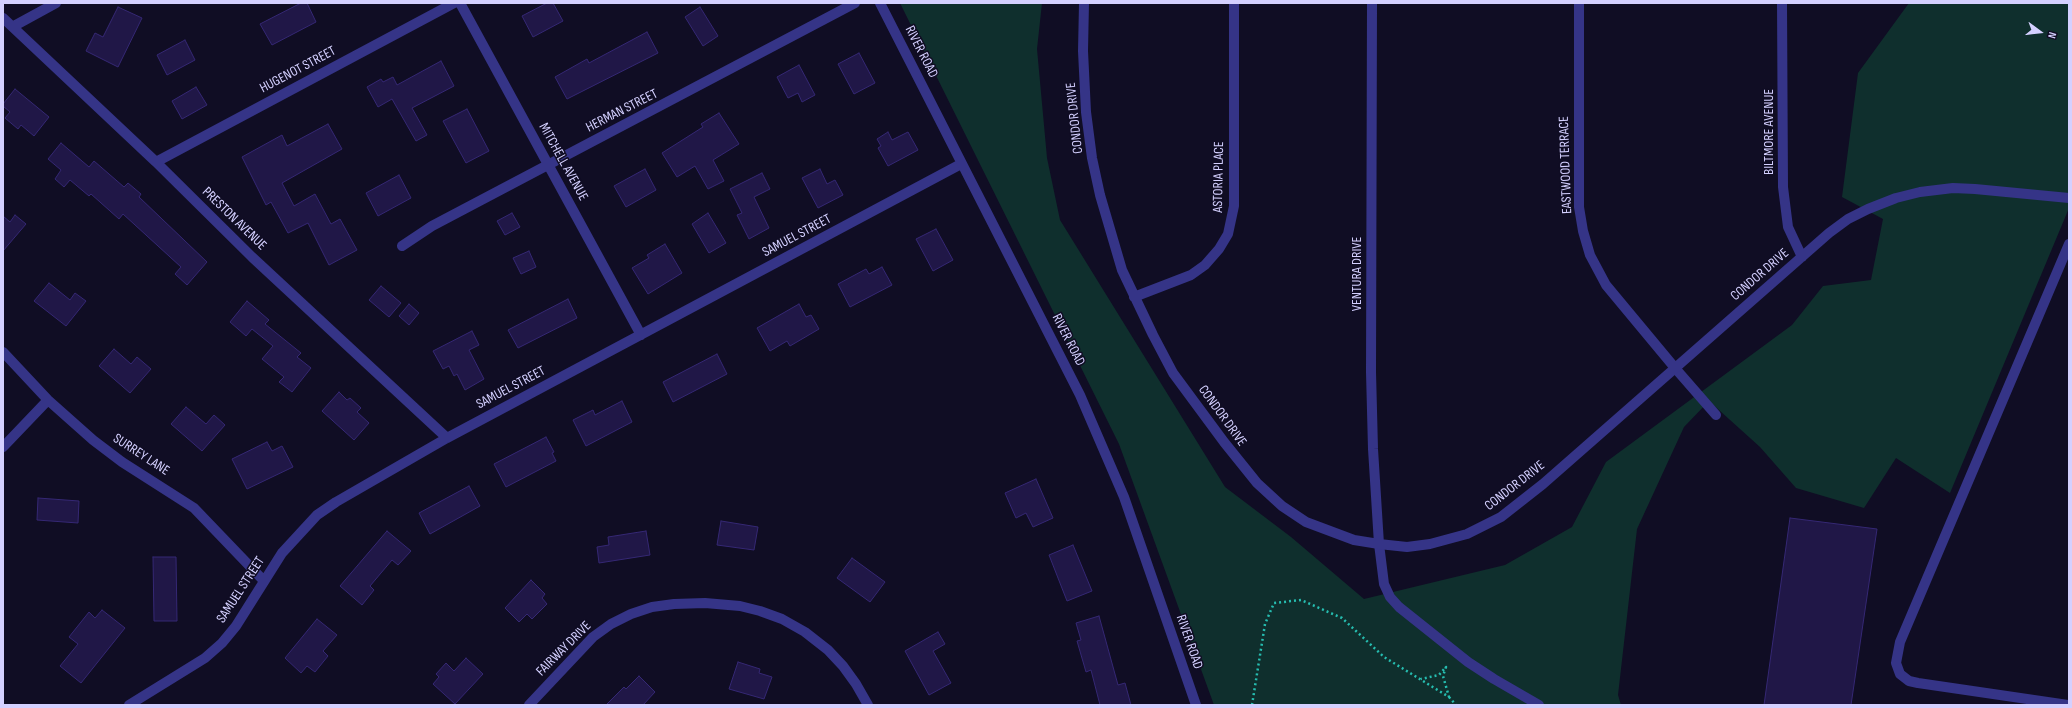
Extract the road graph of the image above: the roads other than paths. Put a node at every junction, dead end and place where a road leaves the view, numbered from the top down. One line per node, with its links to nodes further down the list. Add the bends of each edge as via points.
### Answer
1 (56, 3): 12 (street)
2 (454, 3): 13 (street, HUGENOT STREET)
3 (460, 3): 15 (street, MITCHELL AVENUE)
4 (855, 3): 15 (street, HERMAN STREET)
5 (880, 3): 14 (street, RIVER ROAD)
6 (1084, 3): 20 (street, CONDOR DRIVE, via 1086,112 1092,158 1122,270)
7 (1234, 3): 20 (street, ASTORIA PLACE, via 1234,206 1228,234 1205,265 1191,275)
8 (1372, 3): 28 (street, VENTURA DRIVE, via 1372,380)
9 (1579, 3): 23 (street, EASTWOOD TERRACE, via 1579,207 1583,231 1590,255 1606,285)
10 (1782, 3): 19 (street, BILTMORE AVENUE, via 1783,187 1788,227)
11 (3, 18): 12 (street, PRESTON AVENUE)
12 (14, 26): 13 (street, PRESTON AVENUE)
13 (156, 162): 26 (street, PRESTON AVENUE, via 252,257)
14 (961, 164): 21 (street, SAMUEL STREET); 33 (street, RIVER ROAD, via 1083,402 1124,497)
15 (548, 165): 18 (street, HERMAN STREET, via 432,226); 21 (street, MITCHELL AVENUE)
16 (2069, 198): 19 (street, CONDOR DRIVE, via 1953,188 1920,192 1896,198 1848,219)
17 (2069, 244): 35 (street, via 1900,642 1896,664 1900,674 1909,681)
18 (402, 246)
19 (1802, 257): 23 (street, CONDOR DRIVE)
20 (1134, 297): 28 (street, CONDOR DRIVE, via 1173,373 1257,483 1282,506 1306,522 1337,534)
21 (641, 336): 26 (street, SAMUEL STREET)
22 (3, 352): 24 (street, SURREY LANE)
23 (1675, 368): 25 (street, EASTWOOD TERRACE); 28 (street, CONDOR DRIVE, via 1543,484 1501,517 1467,534 1430,544)
24 (48, 400): 27 (street); 29 (street, SURREY LANE, via 92,440 194,508)
25 (1716, 415)
26 (447, 438): 29 (street, SAMUEL STREET, via 317,515 282,553)
27 (3, 447)
28 (1379, 544): 34 (street, VENTURA DRIVE, via 1384,584 1390,597 1399,607 1468,662)
29 (264, 581): 30 (street, SAMUEL STREET, via 236,626 222,643 205,658)
30 (129, 705)
31 (529, 705): 32 (street, FAIRWAY DRIVE, via 593,637 611,624 652,607 705,603 740,606 760,611 782,619 805,632 843,666)
32 (868, 705)
33 (1196, 705)
34 (1539, 705)
35 (2068, 705)

